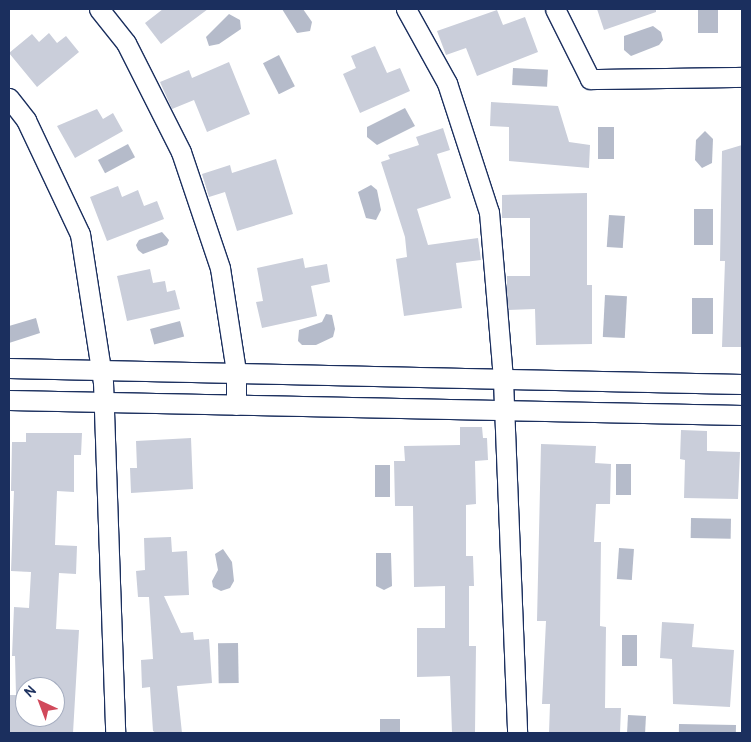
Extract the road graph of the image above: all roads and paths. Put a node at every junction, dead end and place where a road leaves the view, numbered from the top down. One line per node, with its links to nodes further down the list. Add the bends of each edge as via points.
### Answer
1 (99, 9): 8 (street, via 126,43 182,152 220,268)
2 (406, 9): 9 (street, via 447,83 489,212)
3 (555, 9): 4 (street, via 590,79)
4 (742, 77)
5 (9, 98): 7 (street, via 26,120 80,234)
6 (9, 368): 7 (street)
7 (101, 370): 8 (street); 12 (street)
8 (236, 371): 9 (street); 13 (street)
9 (503, 380): 10 (street); 14 (street)
10 (742, 384)
11 (9, 400): 12 (street)
12 (104, 402): 13 (street); 16 (street)
13 (236, 405): 14 (street)
14 (505, 411): 15 (street); 17 (street)
15 (742, 415)
16 (115, 733)
17 (518, 733)

